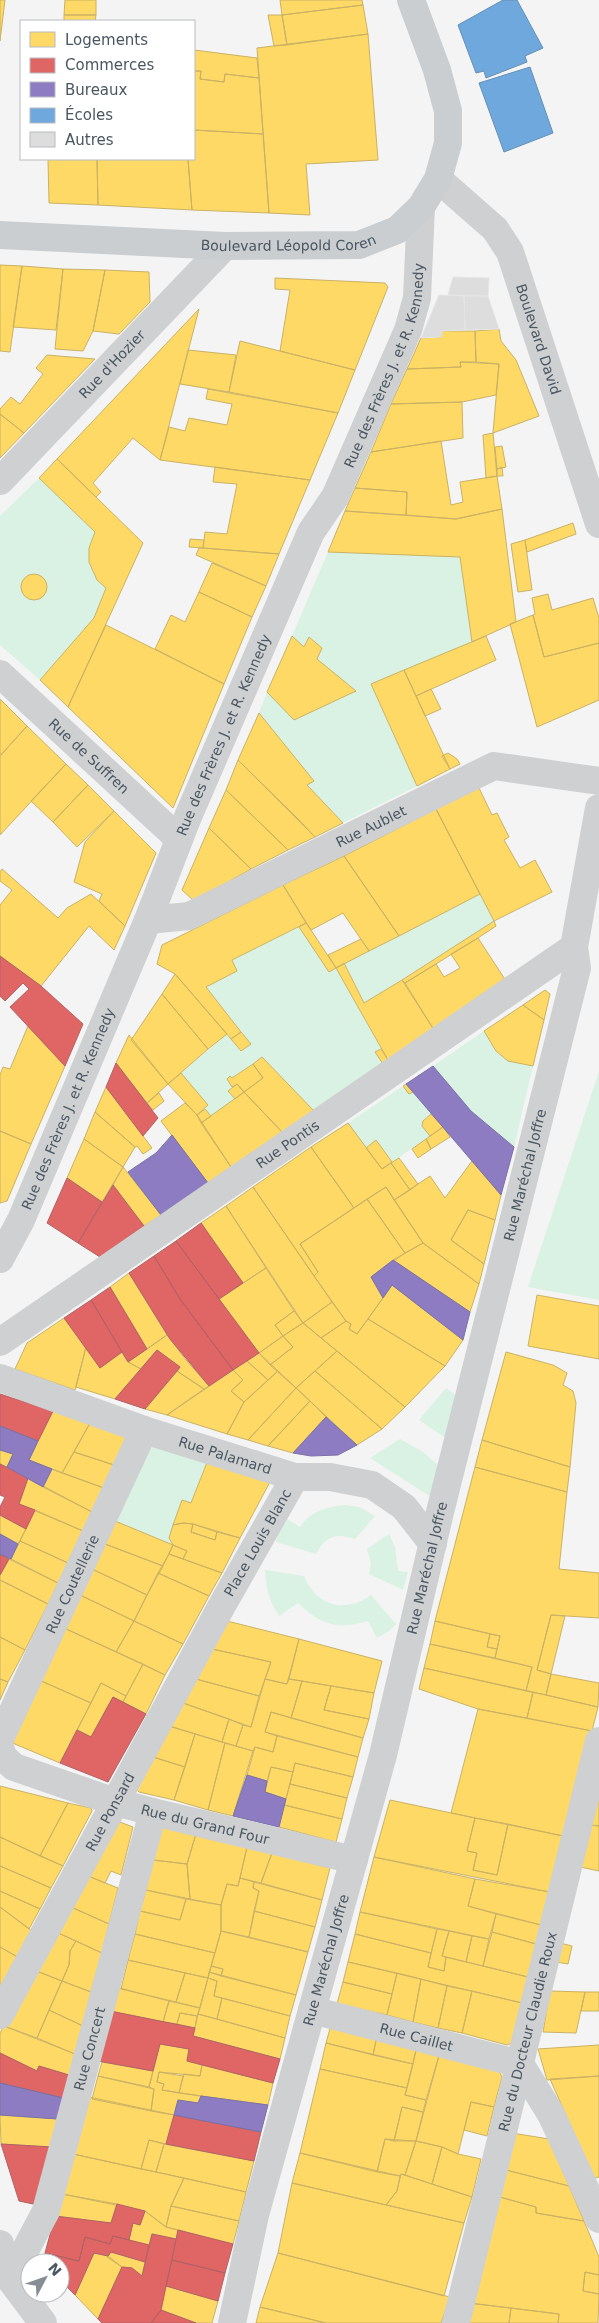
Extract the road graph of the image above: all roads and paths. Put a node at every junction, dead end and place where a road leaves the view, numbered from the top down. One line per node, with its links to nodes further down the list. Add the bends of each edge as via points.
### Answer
1 (411, 0): 2 (main road, Boulevard Léopold Coren, via 448,110 448,143)
2 (438, 179): 3 (main road, Boulevard Léopold Coren); 7 (street, Boulevard David, via 495,229 510,252)
3 (421, 206): 5 (main road, Boulevard Léopold Coren, via 397,230 359,245); 11 (street, Rue des Frères J. et R. Kennedy, via 417,298 408,330 335,497 311,532)
4 (0, 235): 5 (main road, Boulevard Léopold Coren)
5 (225, 246): 6 (street, Rue d'Hozier)
6 (0, 481)
7 (599, 524)
8 (0, 674): 11 (street, Rue de Suffren)
9 (599, 781): 12 (street, Rue Aublet, via 494,766 189,916)
10 (599, 808): 13 (street, Rue Maréchal Joffre)
11 (179, 838): 12 (street, Rue des Frères J. et R. Kennedy)
12 (148, 920): 14 (street, Rue des Frères J. et R. Kennedy, via 21,1220)
13 (574, 948): 15 (street, Rue Pontis); 19 (street, Rue Maréchal Joffre, via 577,968)
14 (0, 1259)
15 (0, 1342)
16 (0, 1378): 17 (street, Rue Palamard)
17 (144, 1430): 18 (street, Rue Palamard); 22 (street, Rue Coutellerie)
18 (295, 1477): 19 (street, Rue Palamard, via 330,1477 372,1485 404,1507); 20 (street, Place Louis Blanc)
19 (433, 1544): 25 (street, Rue Maréchal Joffre, via 383,1755)
20 (220, 1609): 23 (street, Rue Ponsard)
21 (599, 1741): 28 (street, Rue du Docteur Claudie Roux)
22 (1, 1748): 23 (street, Rue du Grand Four, via 14,1767)
23 (115, 1802): 24 (street, Rue du Grand Four); 27 (street, Rue Ponsard)
24 (152, 1812): 25 (street, Rue du Grand Four); 31 (street, Rue Concert, via 46,2211)
25 (354, 1860): 26 (street, Rue Maréchal Joffre)
26 (312, 2010): 28 (street, Rue Caillet); 33 (street, Rue Maréchal Joffre, via 255,2215)
27 (0, 2015)
28 (520, 2064): 29 (street, via 551,2114); 34 (street, Rue du Docteur Claudie Roux)
29 (599, 2219)
30 (0, 2247): 31 (street)
31 (10, 2279): 32 (street)
32 (43, 2323)
33 (232, 2323)
34 (456, 2323)

